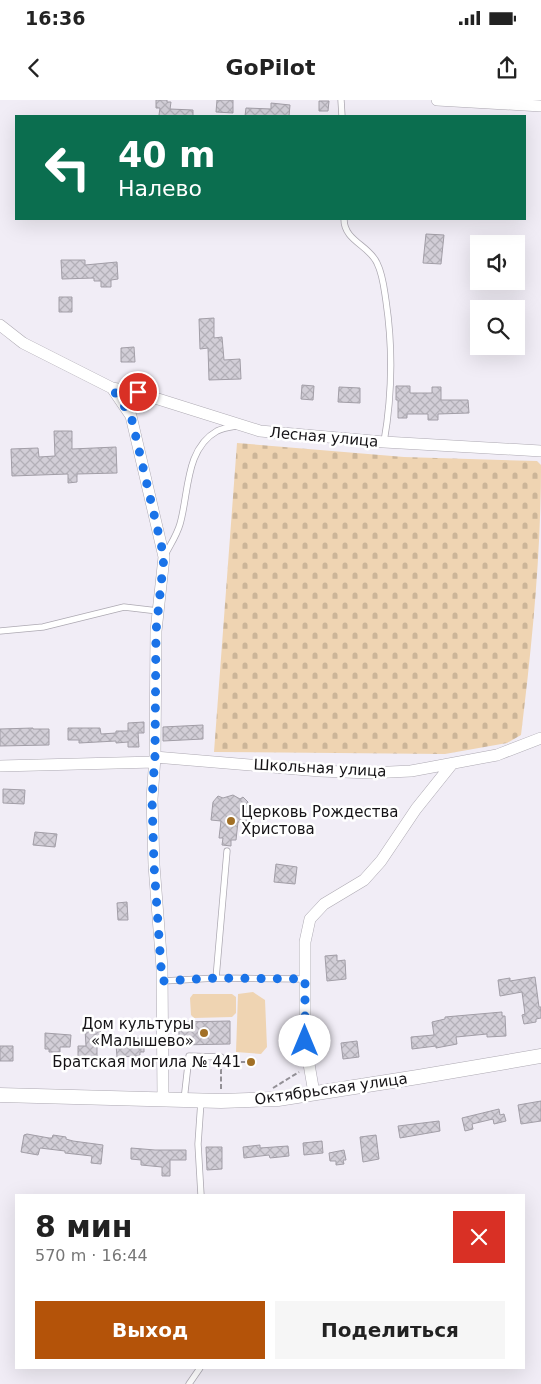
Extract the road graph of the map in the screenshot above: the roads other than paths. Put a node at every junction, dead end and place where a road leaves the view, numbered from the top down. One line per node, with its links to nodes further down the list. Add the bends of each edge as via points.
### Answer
1 (341, 100): 4 (lane)
2 (437, 100): 3 (street)
3 (541, 106)
4 (342, 115)
5 (344, 220): 9 (lane, via 349,236 376,261 383,279 391,388)
6 (0, 326): 7 (street, via 23,344)
7 (112, 388): 8 (street, Лесная улица, via 138,392); 11 (street, via 131,416)
8 (240, 425): 9 (street, Лесная улица, via 260,431); 11 (lane, via 219,430 199,448 192,464 180,526)
9 (384, 442): 10 (street, Лесная улица)
10 (541, 451)
11 (164, 557): 12 (street)
12 (158, 611): 13 (lane, via 124,606 43,627); 15 (street)
13 (0, 631)
14 (541, 738): 16 (street, Школьная улица, via 497,756)
15 (155, 759): 16 (street, Школьная улица, via 369,774); 17 (street, Школьная улица); 21 (street, via 152,799 154,865)
16 (452, 764): 20 (street, via 364,880 324,904 310,919 305,942)
17 (0, 766)
18 (227, 851): 19 (lane)
19 (216, 978): 20 (lane); 21 (lane)
20 (305, 979): 24 (street, via 305,1041)
21 (162, 981): 26 (street)
22 (541, 1056): 24 (street, Октябрьская улица)
23 (221, 1057): 27 (lane, via 189,1056)
24 (314, 1093): 28 (street, Октябрьская улица, via 278,1099)
25 (0, 1095): 26 (street, Октябрьская улица)
26 (163, 1099): 27 (street, Октябрьская улица)
27 (184, 1100): 28 (street, Октябрьская улица)
28 (201, 1100): 29 (lane, via 198,1144)
29 (201, 1194)
30 (199, 1369): 31 (lane)
31 (188, 1384)

